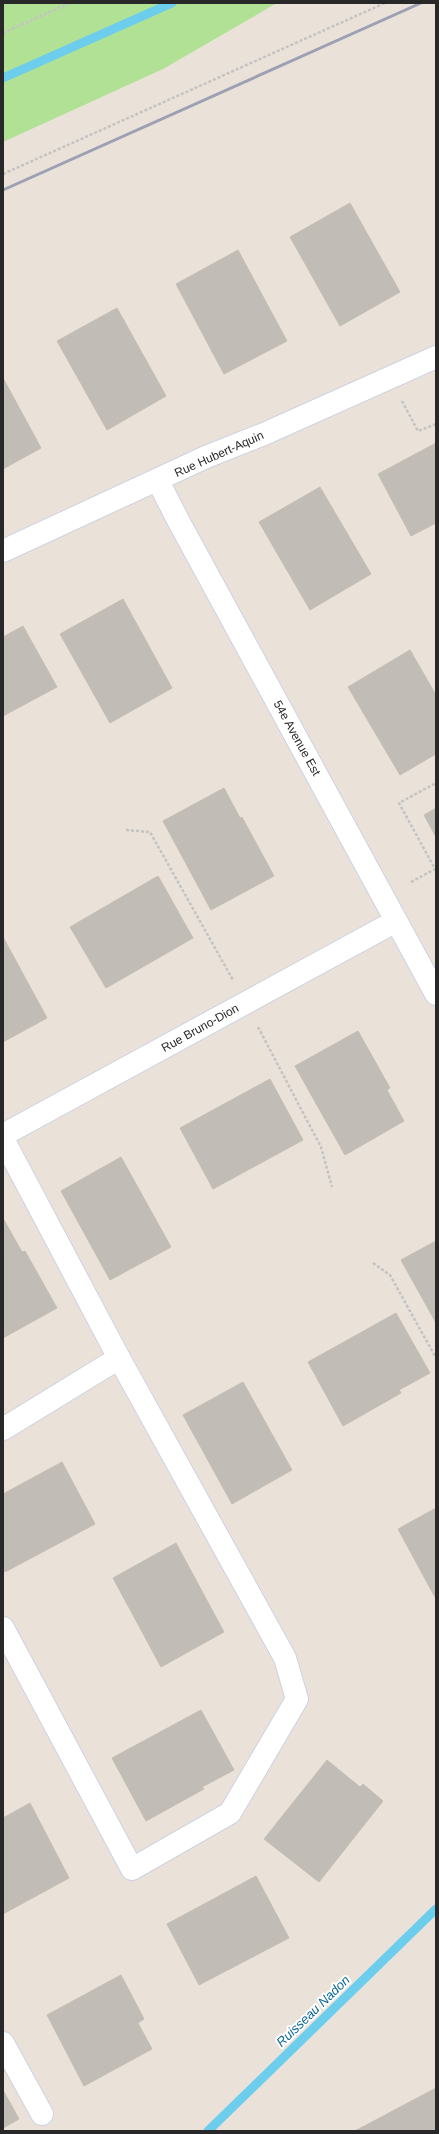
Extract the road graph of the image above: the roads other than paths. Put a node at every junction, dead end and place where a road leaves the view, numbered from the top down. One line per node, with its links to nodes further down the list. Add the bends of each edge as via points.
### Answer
1 (436, 357): 2 (street, Rue Hubert-Aquin)
2 (158, 481): 3 (street, Rue Hubert-Aquin); 4 (street, 54e Avenue Est)
3 (3, 550)
4 (396, 921): 5 (street, 54e Avenue Est); 6 (street, Rue Bruno-Dion)
5 (436, 994)
6 (3, 1135)
7 (3, 1139): 8 (street)
8 (119, 1358): 9 (street); 10 (street, via 285,1658 297,1700 230,1813 132,1869)
9 (3, 1429)
10 (3, 1628)
11 (3, 2043): 12 (street)
12 (42, 2114)

